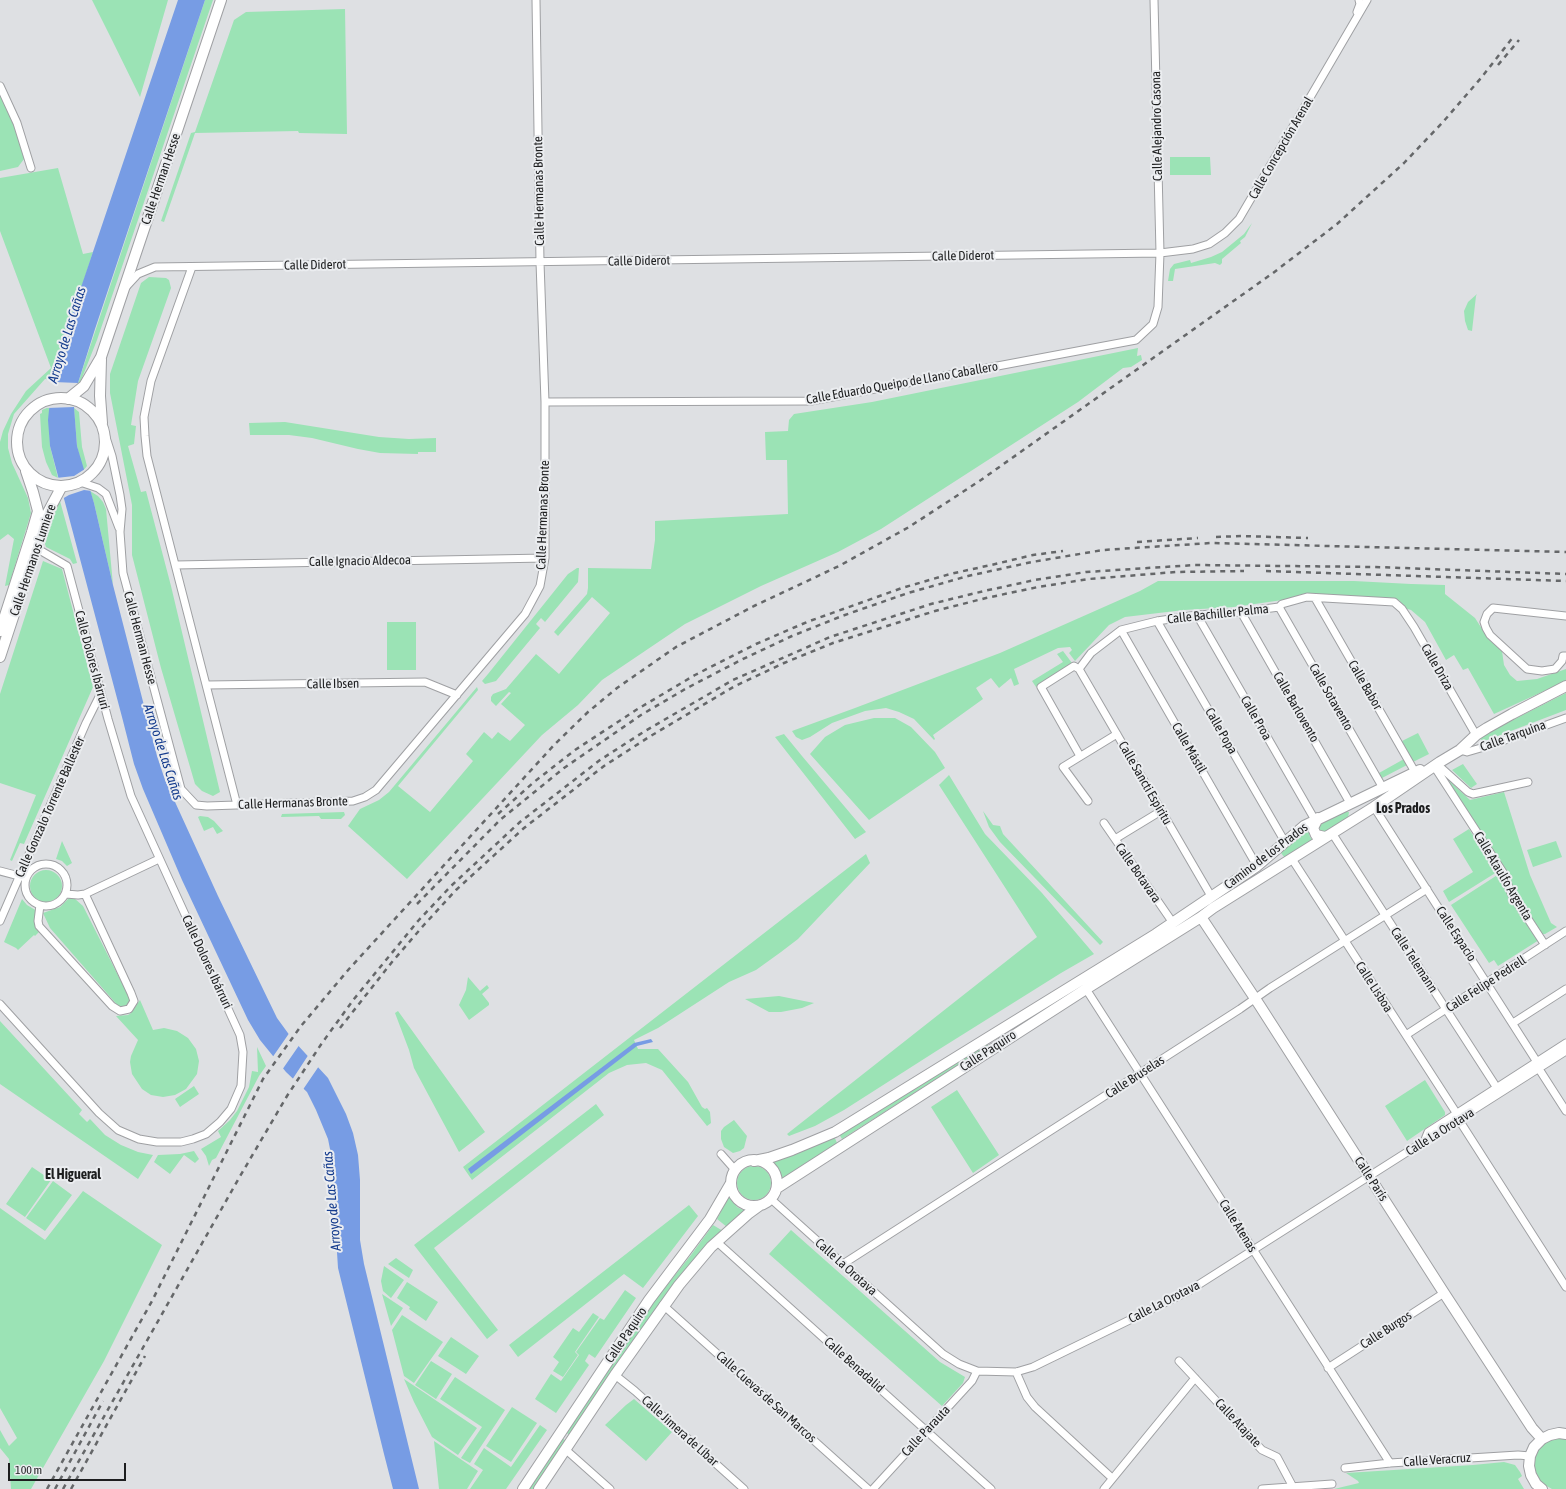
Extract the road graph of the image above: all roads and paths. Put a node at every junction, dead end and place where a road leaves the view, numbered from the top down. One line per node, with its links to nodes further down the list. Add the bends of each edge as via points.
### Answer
1 (221, 0): 12 (main road, Calle Herman Hesse)
2 (536, 0): 10 (street, Calle Hermanas Bronte)
3 (1154, 0): 9 (street, Calle Alejandro Casona)
4 (1359, 0): 6 (street, via 1360,4)
5 (1367, 0): 6 (street, Calle Concepción Arenal)
6 (1352, 26): 9 (street, Calle Concepción Arenal, via 1239,219 1209,244 1193,249)
7 (0, 86): 8 (street, via 17,123)
8 (31, 168)
9 (1160, 253): 10 (street, Calle Diderot); 15 (street, Calle Eduardo Queipo de Llano Caballero, via 1158,307 1153,324 1136,340 811,401)
10 (540, 262): 11 (street, Calle Diderot); 15 (street, Calle Hermanas Bronte)
11 (192, 267): 12 (street, Calle Diderot, via 155,267 138,274); 23 (street, via 151,381 144,417 147,456)
12 (125, 287): 13 (main road, Calle Herman Hesse)
13 (101, 358): 14 (main road, Calle Herman Hesse, via 84,386); 16 (main road, Calle Herman Hesse, via 100,396)
14 (73, 397): 16 (main road, via 97,415); 17 (main road, via 41,402 28,412 21,424 17,446)
15 (545, 402): 22 (street, Calle Hermanas Bronte)
16 (103, 428): 18 (main road, via 104,455); 20 (street, Calle Herman Hesse, via 120,495)
17 (24, 465): 19 (main road, via 41,481); 32 (main road, Calle Hermanos Lumiere, via 38,511)
18 (86, 482): 19 (main road); 20 (street, Calle Herman Hesse, via 106,494)
19 (59, 488): 21 (main road, Calle Hermanos Lumiere)
20 (120, 532): 49 (street, Calle Herman Hesse, via 123,573)
21 (36, 548): 33 (main road, Calle Hermanos Lumiere); 38 (street, Calle Dolores Ibárruri, via 67,566)
22 (544, 558): 23 (street, Calle Ignacio Aldecoa); 39 (street, Calle Hermanas Bronte, via 540,586 525,614)
23 (176, 564): 36 (street)
24 (1315, 598): 25 (street, Calle Bachiller Palma); 26 (street, Calle Bachiller Palma, via 1307,597 1282,604); 46 (street, Calle Babor)
25 (1394, 602): 42 (street, Calle Driza, via 1409,619)
26 (1279, 608): 27 (street, Calle Bachiller Palma); 48 (street, Calle Sotavento)
27 (1241, 612): 28 (street, Calle Bachiller Palma); 52 (street, Calle Barlovento)
28 (1196, 615): 30 (street, Calle Bachiller Palma); 55 (street, Calle Proa)
29 (1566, 616): 34 (street, via 1493,608 1484,622 1494,639 1527,670 1555,669 1563,656)
30 (1157, 621): 31 (street, Calle Bachiller Palma); 60 (street, Calle Popa)
31 (1121, 630): 35 (street, Calle Bachiller Palma, via 1091,653); 63 (street, Calle Mástil)
32 (0, 631)
33 (0, 656)
34 (1566, 656)
35 (1079, 668): 41 (street, Calle Sancti Espíritu); 44 (street, via 1074,666 1041,687)
36 (207, 685): 39 (street, Calle Ibsen, via 425,682); 51 (street)
37 (1566, 686): 42 (main road, Camino de los Prados)
38 (101, 693): 61 (street, Calle Dolores Ibárruri, via 131,796); 65 (street, Calle Gonzalo Torrente Ballester)
39 (457, 694): 51 (street, Calle Hermanas Bronte, via 376,790 365,797 353,801)
40 (1566, 718): 43 (street, Calle Tarquina, via 1467,752)
41 (1116, 734): 44 (street); 54 (street, Calle Sancti Espíritu)
42 (1476, 735): 43 (main road, Camino de los Prados)
43 (1460, 750): 45 (main road, Camino de los Prados)
44 (1080, 756): 50 (street, via 1063,767)
45 (1437, 764): 46 (main road, Camino de los Prados); 47 (street, via 1473,794); 53 (main road, Camino de los Prados); 78 (street, Calle Ataulfo Argenta, via 1504,874 1511,893)
46 (1415, 772): 48 (main road, Camino de los Prados)
47 (1528, 782)
48 (1383, 788): 52 (main road, Camino de los Prados)
49 (181, 790): 51 (street, Calle Hermanas Bronte, via 196,805)
50 (1088, 801)
51 (237, 805)
52 (1346, 805): 55 (main road, Camino de los Prados); 56 (main road, via 1353,814)
53 (1374, 807): 56 (main road, Camino de los Prados); 66 (street, Calle Espacio)
54 (1161, 811): 59 (street); 69 (street, Calle Sancti Espíritu)
55 (1316, 819): 58 (main road, via 1313,828 1316,835); 60 (main road, Camino de los Prados)
56 (1351, 821): 58 (main road, Camino de los Prados)
57 (1104, 823): 59 (street, Calle Botavara)
58 (1328, 835): 62 (main road, Camino de los Prados); 72 (street, Calle Telemann)
59 (1115, 839): 75 (street, Calle Botavara)
60 (1285, 842): 63 (main road, Camino de los Prados)
61 (160, 859): 68 (street); 83 (street, Calle Dolores Ibárruri, via 240,1035 243,1052 241,1086 231,1109 220,1122 206,1134 181,1142 139,1139 118,1130)
62 (1292, 859): 73 (main road, Camino de los Prados); 77 (street, Calle Lisboa)
63 (1257, 866): 69 (main road, Camino de los Prados)
64 (0, 871): 65 (street)
65 (22, 877): 67 (street, via 39,864 52,864 60,868 66,876); 70 (street, via 29,898); 74 (street, Calle Gonzalo Torrente Ballester)
66 (1427, 889): 72 (street, Calle Bruselas); 79 (street, Calle Espacio)
67 (66, 894): 68 (street); 70 (street, via 58,903)
68 (85, 894): 70 (street, via 134,1001 128,1009 120,1012 39,926)
69 (1210, 898): 71 (main road, Camino de los Prados); 73 (main road)
70 (40, 905)
71 (1184, 916): 73 (main road); 75 (main road, Calle Paquiro)
72 (1385, 916): 77 (street, Calle Bruselas); 84 (street, Calle Telemann)
73 (1201, 917): 80 (main road, Calle Paquiro); 82 (main road, Calle París)
74 (0, 921)
75 (1173, 924): 95 (main road, Calle Paquiro, via 835,1132 792,1150)
76 (1566, 931): 78 (street, Calle Felipe Pedrell)
77 (1345, 941): 82 (street, Calle Bruselas); 86 (street, Calle Lisboa)
78 (1545, 945): 79 (street, Calle Felipe Pedrell)
79 (1487, 983): 84 (street, Calle Felipe Pedrell); 85 (street, Calle Espacio)
80 (1086, 988): 90 (street, Calle Atenas); 99 (main road, Calle Paquiro)
81 (1566, 989): 85 (street)
82 (1255, 998): 90 (street, Calle Bruselas); 97 (main road, Calle París)
83 (0, 1004)
84 (1446, 1009): 86 (street, Calle Felipe Pedrell); 91 (street, Calle Telemann)
85 (1513, 1023): 89 (street, Calle Espacio)
86 (1406, 1035): 93 (street, Calle Lisboa)
87 (1566, 1043): 89 (street)
88 (1566, 1051): 89 (street, Calle La Orotava)
89 (1538, 1065): 91 (street); 92 (street, Calle Espacio); 93 (street, Calle La Orotava)
90 (1140, 1073): 103 (street, Calle Atenas); 104 (street, Calle Bruselas)
91 (1497, 1088): 93 (street)
92 (1566, 1111)
93 (1458, 1117): 97 (street, Calle La Orotava, via 1428,1132 1424,1142); 105 (street, Calle Lisboa)
94 (721, 1154): 96 (street)
95 (754, 1161): 96 (main road, via 746,1162); 99 (main road, via 765,1164 774,1172)
96 (736, 1171): 98 (main road)
97 (1370, 1176): 103 (street, Calle La Orotava); 106 (main road, Calle París)
98 (731, 1183): 101 (main road, via 740,1201 749,1206); 124 (main road, Calle Paquiro, via 710,1218 649,1300)
99 (777, 1188): 100 (main road)
100 (771, 1199): 101 (main road); 104 (street, Calle La Orotava)
101 (759, 1206): 102 (main road, Calle Paquiro)
102 (717, 1242): 107 (main road, Calle Paquiro); 114 (street, Calle Benadalid)
103 (1253, 1250): 109 (street, Calle Atenas); 111 (street, Calle La Orotava, via 1187,1292 1033,1367)
104 (843, 1264): 110 (street, Calle La Orotava, via 944,1354 959,1364)
105 (1566, 1286)
106 (1444, 1293): 109 (street, Calle Burgos); 116 (main road, Calle París, via 1532,1428)
107 (663, 1306): 112 (main road, Calle Paquiro); 128 (street, Calle Cuevas de San Marcos)
108 (1179, 1361): 113 (street, Calle Atajate)
109 (1328, 1368): 119 (street, Calle Atenas)
110 (977, 1371): 111 (street, Calle La Orotava); 114 (street, Calle Parauta, via 972,1381)
111 (1016, 1372): 121 (street, via 1035,1407)
112 (615, 1375): 117 (main road, Calle Paquiro); 127 (street, Calle Jimera de Líbar)
113 (1195, 1378): 121 (street); 123 (street, Calle Atajate, via 1262,1450 1277,1457)
114 (927, 1431): 129 (street, Calle Parauta); 130 (street, Calle Benadalid)
115 (1566, 1434): 116 (main road, via 1559,1433)
116 (1542, 1439): 118 (main road)
117 (565, 1449): 125 (main road, Calle Paquiro); 126 (street)
118 (1530, 1456): 119 (street, Calle Veracruz); 133 (main road, via 1531,1475)
119 (1390, 1463): 120 (street, Calle Veracruz)
120 (1345, 1468)
121 (1112, 1478): 131 (street)
122 (1332, 1484): 123 (street)
123 (1293, 1487): 132 (street)
124 (523, 1489)
125 (539, 1489)
126 (610, 1489)
127 (744, 1489)
128 (868, 1489)
129 (873, 1489)
130 (991, 1489)
131 (1104, 1489)
132 (1262, 1489)
133 (1542, 1489)

